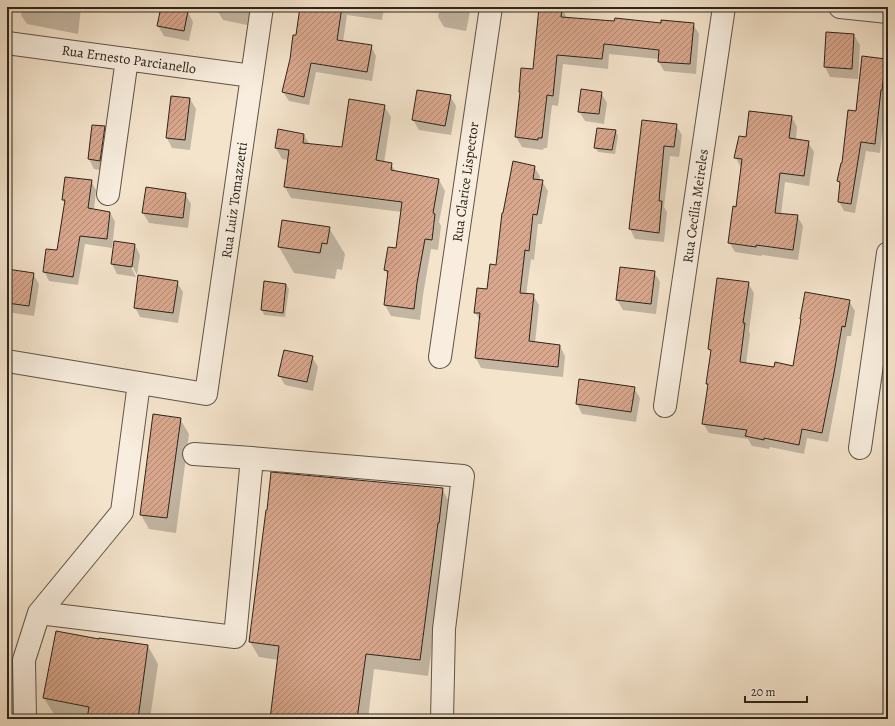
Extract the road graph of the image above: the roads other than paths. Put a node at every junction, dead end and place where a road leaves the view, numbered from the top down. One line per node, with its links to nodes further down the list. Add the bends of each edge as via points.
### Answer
1 (262, 7): 8 (street, Rua Luiz Tomazzetti)
2 (491, 7): 11 (street, Rua Clarice Lispector)
3 (724, 7): 14 (street, Rua Cecília Meireles)
4 (840, 7): 5 (street)
5 (888, 12)
6 (7, 43): 7 (street, Rua Ernesto Parcianello)
7 (127, 59): 8 (street, Rua Ernesto Parcianello); 9 (street)
8 (252, 76): 13 (street, Rua Luiz Tomazzetti, via 206,394)
9 (108, 194)
10 (888, 252): 15 (street)
11 (440, 357)
12 (7, 361): 13 (street)
13 (139, 383): 18 (street, via 122,512)
14 (665, 406)
15 (860, 448)
16 (194, 454): 17 (street)
17 (252, 458): 18 (street, via 235,637); 20 (street, via 463,476 444,630)
18 (39, 613): 19 (street, via 24,660)
19 (25, 719)
20 (442, 719)

